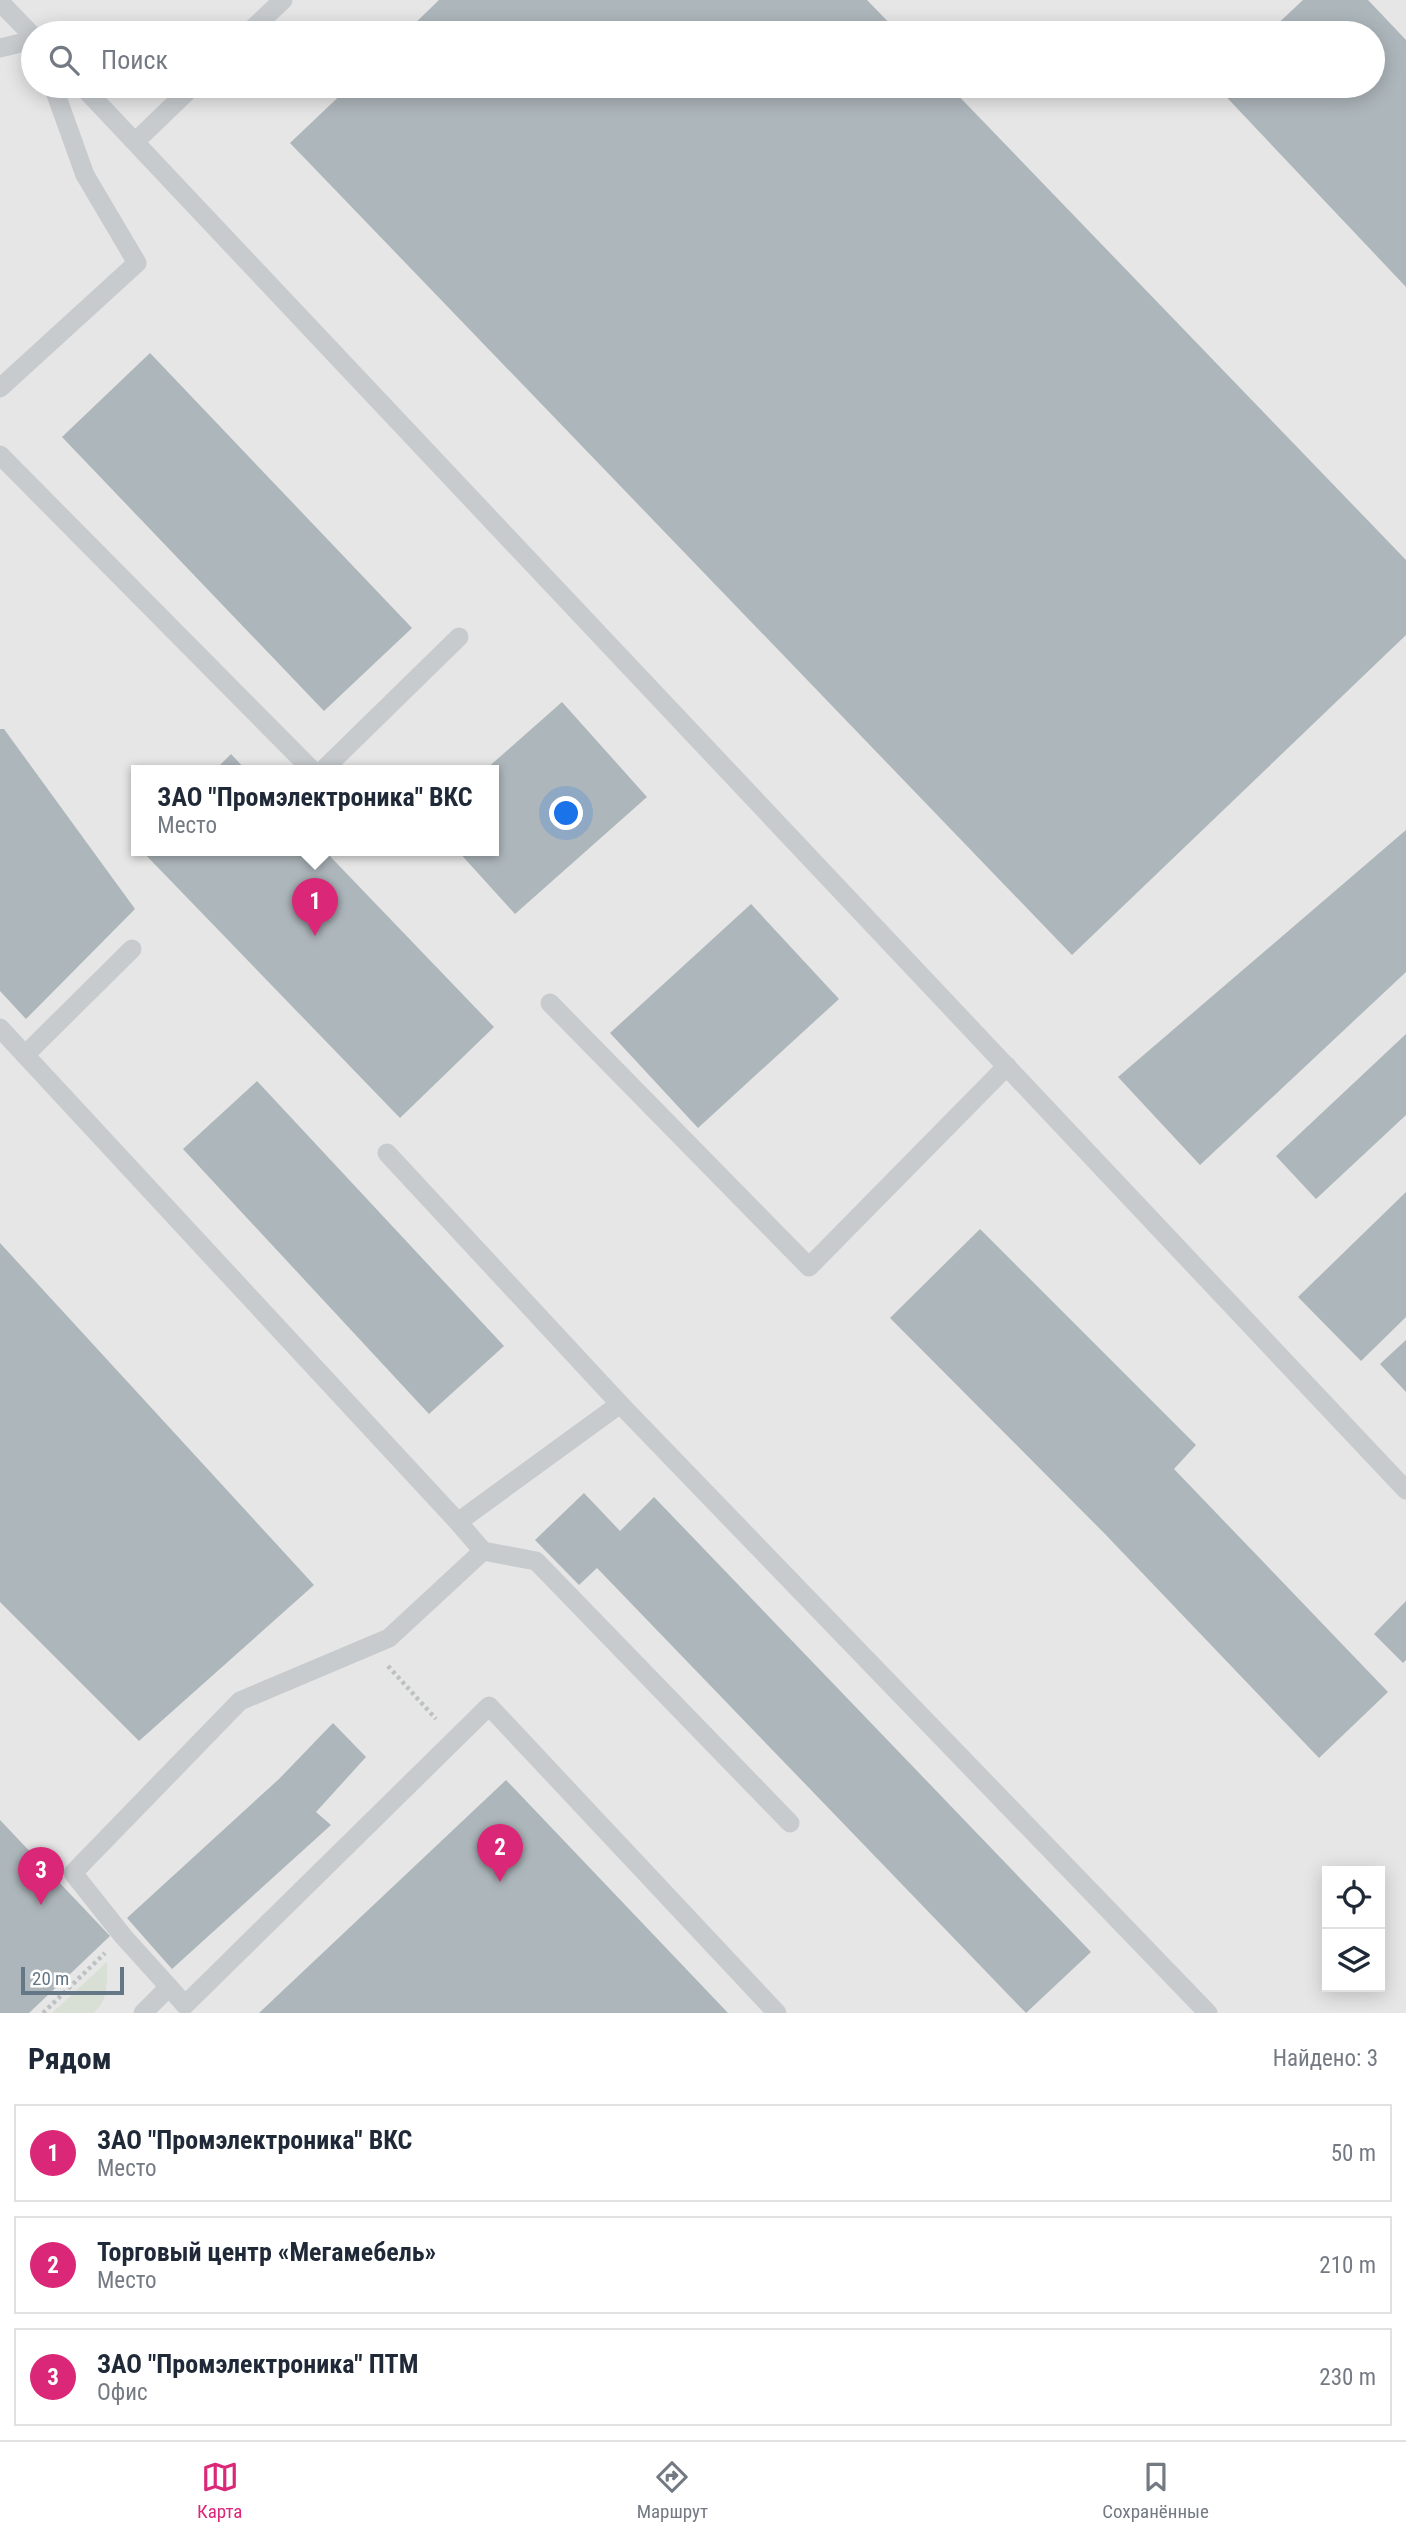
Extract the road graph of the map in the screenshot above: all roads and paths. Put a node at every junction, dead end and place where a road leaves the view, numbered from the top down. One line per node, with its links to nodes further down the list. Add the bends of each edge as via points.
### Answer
1 (283, 0): 3 (lane)
2 (0, 2): 4 (lane)
3 (261, 21)
4 (21, 25)
5 (21, 42): 6 (lane)
6 (0, 48)
7 (57, 98): 11 (lane, via 85,175 137,263)
8 (94, 98): 10 (lane)
9 (181, 98): 10 (lane)
10 (136, 141): 20 (lane)
11 (0, 388)
12 (0, 455): 14 (lane)
13 (459, 637): 15 (lane)
14 (307, 765)
15 (328, 765)
16 (132, 949): 19 (lane)
17 (550, 1003): 20 (lane, via 809,1267)
18 (0, 1028): 19 (lane)
19 (25, 1055): 24 (lane)
20 (1006, 1066): 23 (lane)
21 (387, 1153): 22 (lane)
22 (620, 1404): 24 (lane); 34 (lane)
23 (1406, 1490)
24 (458, 1522): 25 (lane)
25 (483, 1550): 26 (lane, via 388,1638); 28 (lane, via 536,1561)
26 (369, 1646): 27 (path); 29 (lane, via 240,1701 73,1873)
27 (456, 1740): 30 (lane, via 185,2005); 33 (lane, via 489,1706)
28 (790, 1823)
29 (123, 1936): 30 (lane); 31 (path)
30 (169, 1987): 32 (lane)
31 (43, 2013)
32 (143, 2013)
33 (777, 2013)
34 (1208, 2013)

